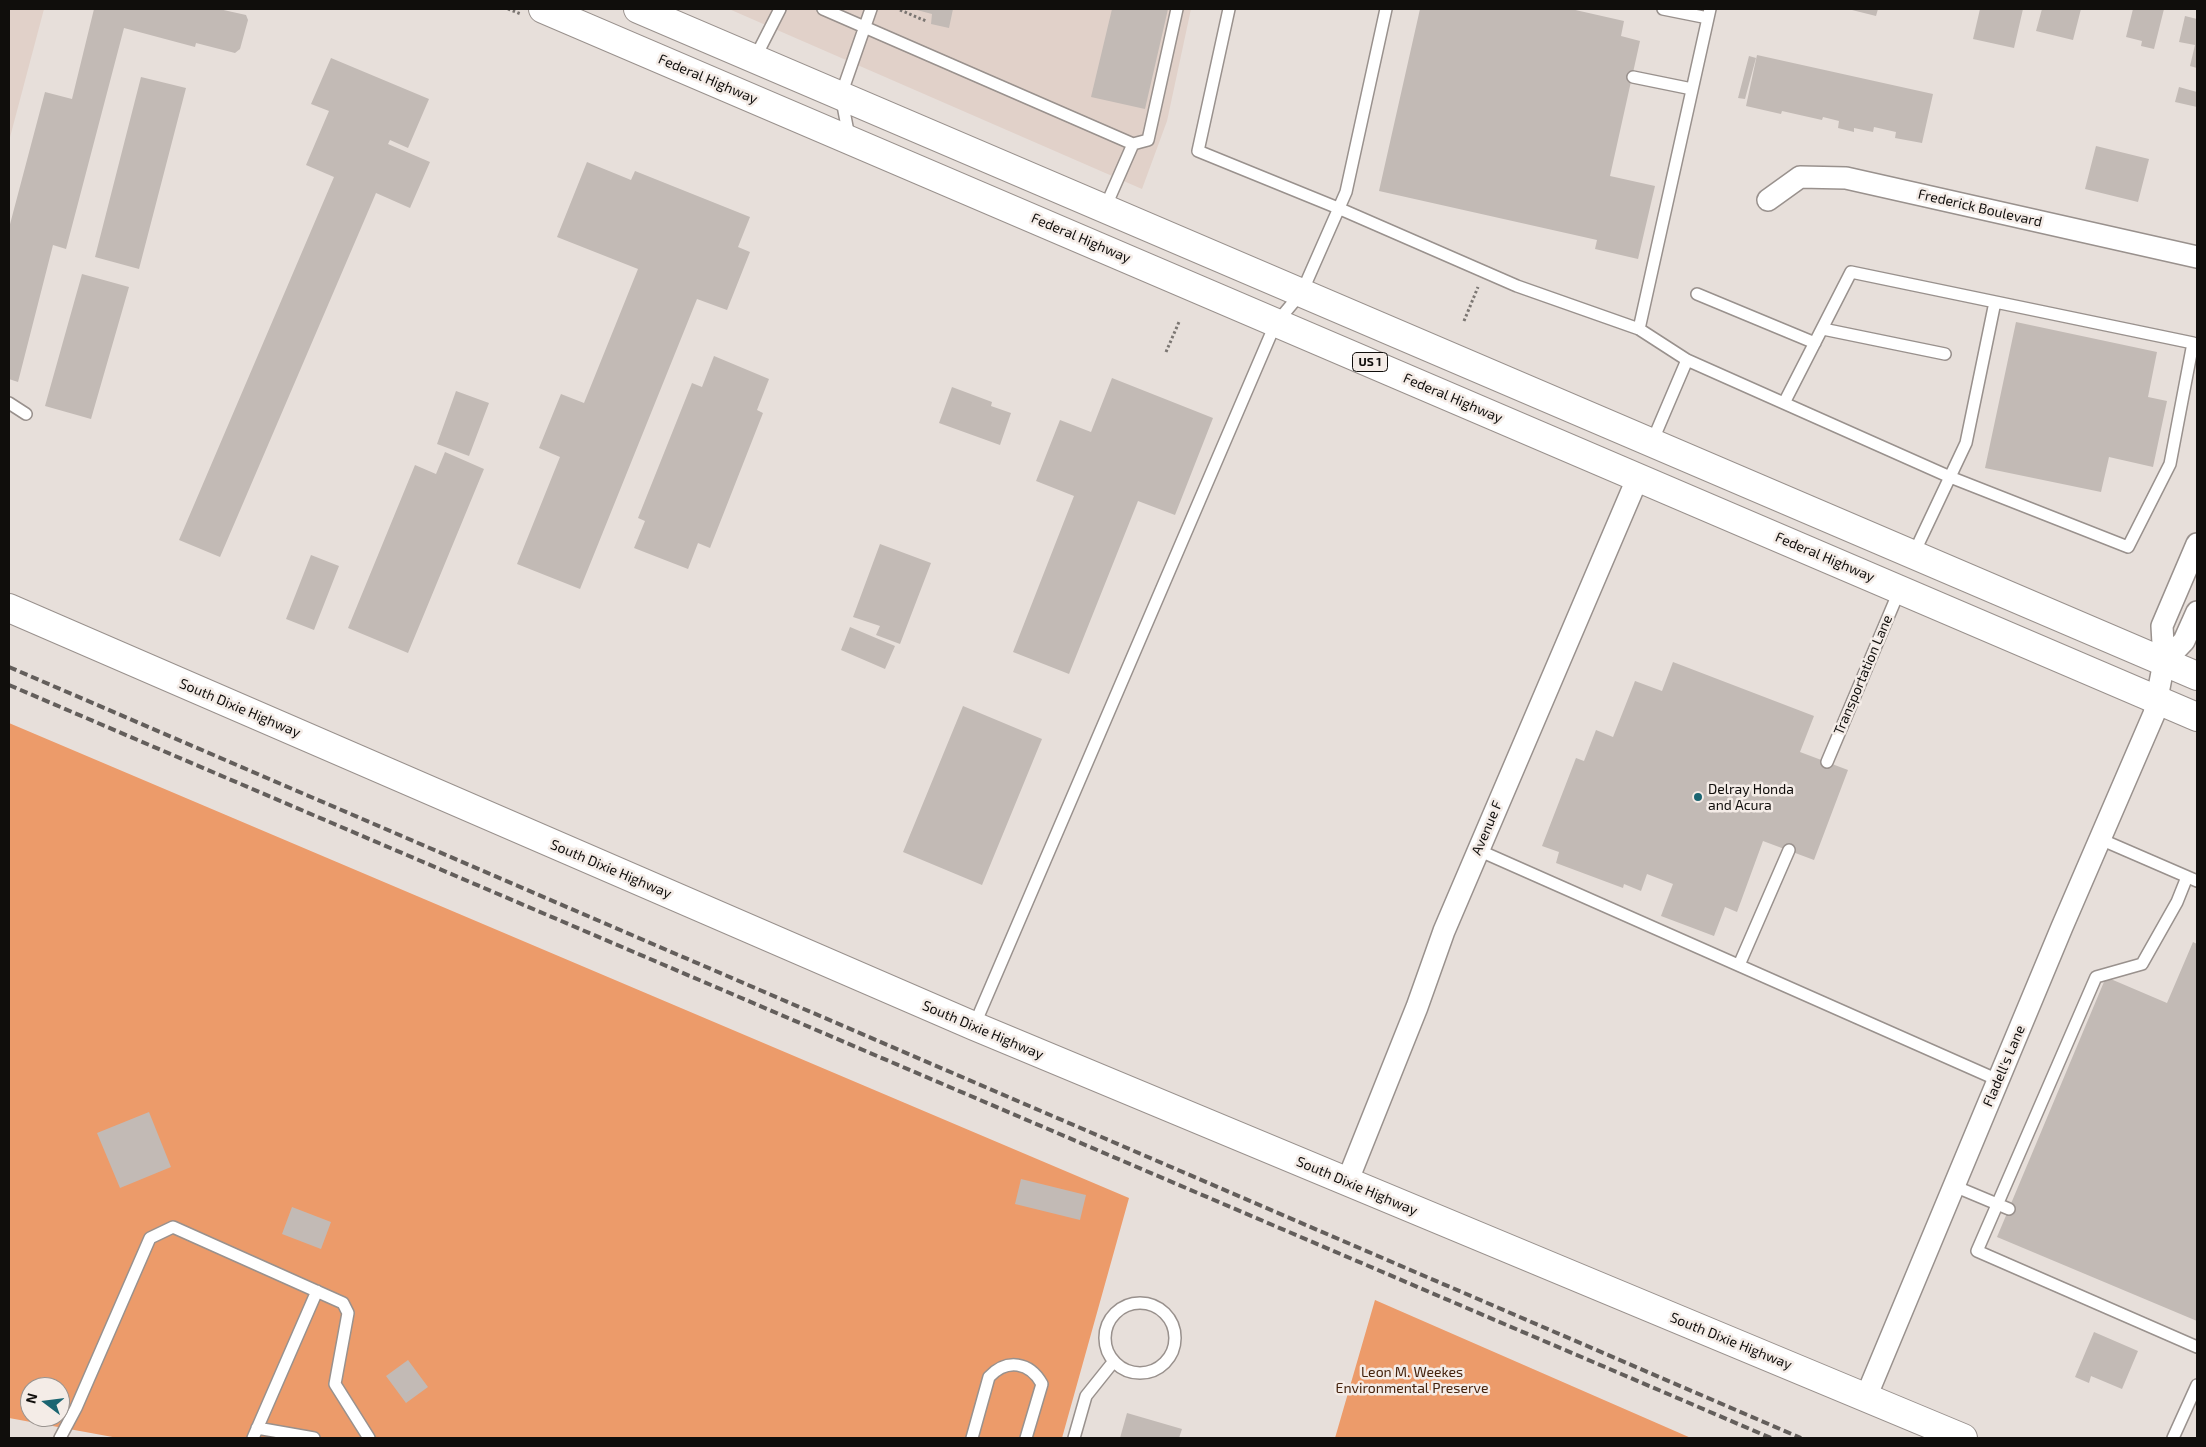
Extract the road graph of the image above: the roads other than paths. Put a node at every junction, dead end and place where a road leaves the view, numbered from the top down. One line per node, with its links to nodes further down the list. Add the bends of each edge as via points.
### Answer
1 (543, 9): 16 (main road, Federal Highway / US 1)
2 (638, 9): 12 (main road)
3 (780, 9): 12 (lane)
4 (823, 9): 11 (lane)
5 (871, 9): 11 (lane)
6 (1177, 9): 17 (lane, via 1148,140)
7 (1229, 9): 20 (lane, via 1198,151)
8 (1386, 9): 20 (lane, via 1346,192)
9 (1663, 9): 10 (lane)
10 (1709, 13): 14 (lane)
11 (864, 26): 15 (lane); 17 (lane)
12 (755, 58): 15 (main road)
13 (1633, 77): 14 (lane)
14 (1692, 89): 27 (lane)
15 (841, 95): 16 (lane); 19 (main road)
16 (849, 139): 25 (main road, Federal Highway / US 1)
17 (1133, 144): 19 (lane)
18 (1768, 200): 21 (street, Frederick Boulevard, via 1800,177 1846,178)
19 (1105, 208): 22 (main road)
20 (1338, 208): 22 (lane); 27 (lane, via 1516,286)
21 (2197, 257)
22 (1302, 292): 25 (lane); 34 (main road)
23 (1697, 294): 28 (lane)
24 (1995, 302): 26 (lane, via 1851,272); 36 (lane, via 1966,443); 36 (lane, via 2193,343 2170,464 2128,547)
25 (1277, 322): 35 (main road, Federal Highway / US 1); 52 (lane)
26 (1823, 328): 28 (lane); 29 (lane)
27 (1639, 329): 30 (lane)
28 (1815, 343): 31 (lane)
29 (1945, 354)
30 (1687, 360): 31 (lane); 34 (lane)
31 (1784, 403): 36 (lane)
32 (9, 404): 33 (lane)
33 (26, 414)
34 (1652, 442): 38 (main road)
35 (1638, 477): 39 (main road, Federal Highway / US 1); 48 (street, Avenue F)
36 (1950, 477): 38 (lane)
37 (2197, 544): 42 (street, Fladell's Lane, via 2162,626)
38 (1914, 553): 42 (main road)
39 (1900, 589): 44 (main road, Federal Highway / US 1); 46 (lane, Transportation Lane)
40 (9, 608): 52 (main road, South Dixie Highway)
41 (2197, 612): 42 (street, via 2184,641)
42 (2164, 662): 43 (main road); 44 (street, Fladell's Lane)
43 (2197, 676)
44 (2157, 700): 45 (main road, Federal Highway / US 1); 47 (street, Fladell's Lane, via 2145,736)
45 (2197, 717)
46 (1827, 762)
47 (2100, 839): 50 (lane); 53 (street, Fladell's Lane)
48 (1478, 850): 51 (lane); 54 (street, Avenue F)
49 (1789, 850): 51 (lane)
50 (2192, 879): 56 (lane, via 2142,964 2096,977)
51 (1739, 965): 53 (lane)
52 (974, 1026): 54 (main road, South Dixie Highway)
53 (1998, 1080): 55 (street, Fladell's Lane)
54 (1347, 1182): 62 (main road, South Dixie Highway)
55 (1954, 1186): 56 (lane); 62 (street, Fladell's Lane)
56 (1998, 1205): 57 (lane); 59 (lane, via 1977,1251)
57 (2009, 1209)
58 (317, 1291): 63 (lane); 64 (lane, via 173,1227 150,1238); 66 (lane, via 343,1303 348,1313 335,1384)
59 (2197, 1347)
60 (1114, 1362): 60 (lane, via 1130,1372 1159,1367 1172,1352 1174,1342 1174,1332 1166,1314 1139,1302 1113,1315 1105,1333 1105,1343); 69 (lane, via 1086,1396)
61 (2197, 1385): 71 (lane)
62 (1866, 1397): 70 (main road, South Dixie Highway)
63 (255, 1433): 65 (lane)
64 (60, 1438)
65 (314, 1438)
66 (369, 1438)
67 (972, 1438): 68 (lane, via 989,1376 1013,1364 1031,1369 1042,1384)
68 (1026, 1438)
69 (1074, 1438)
70 (1963, 1438)
71 (2173, 1438)

